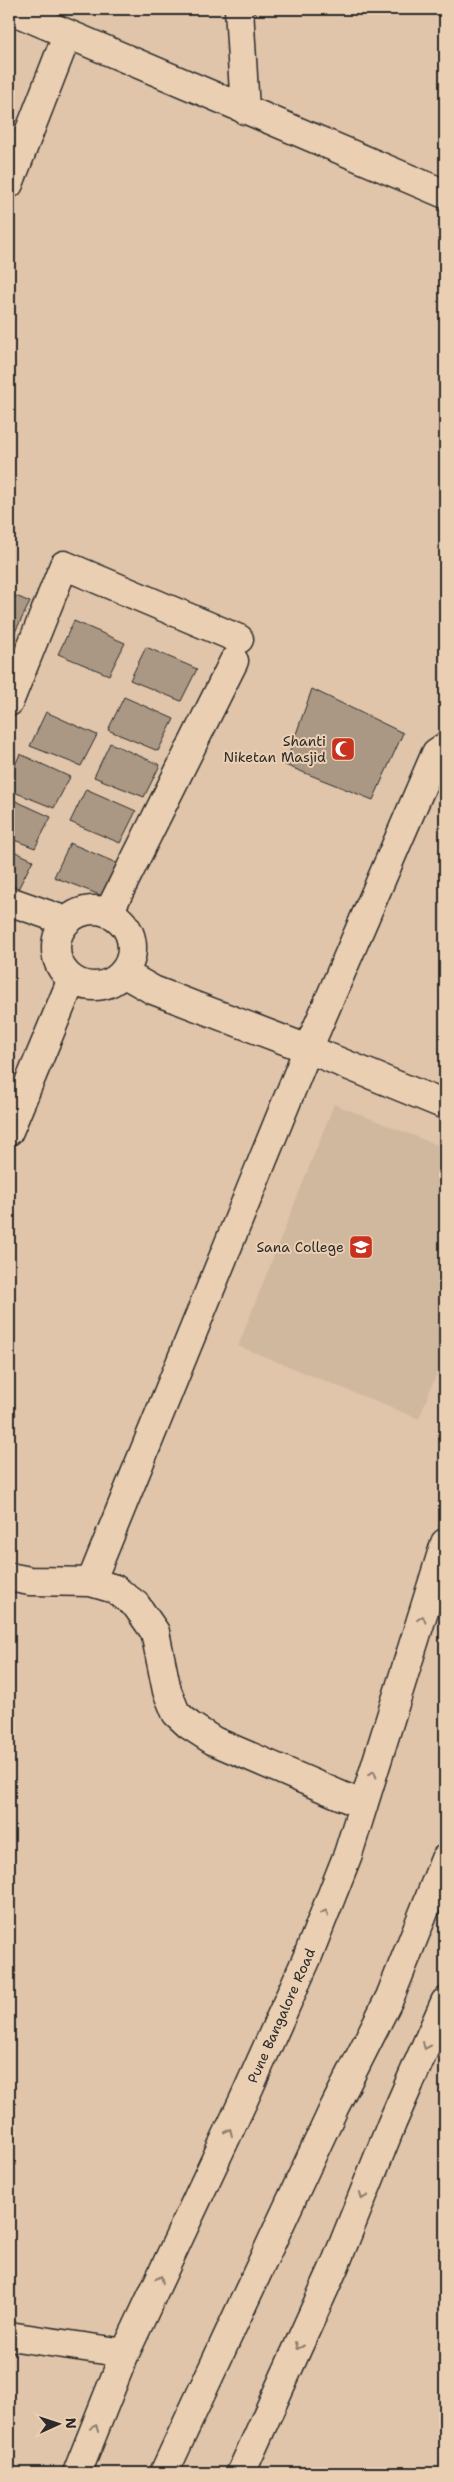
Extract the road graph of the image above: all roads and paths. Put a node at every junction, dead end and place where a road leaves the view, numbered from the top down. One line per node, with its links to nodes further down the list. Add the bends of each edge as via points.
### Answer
1 (9, 9): 3 (street)
2 (239, 9): 4 (street)
3 (67, 35): 4 (street); 5 (street)
4 (245, 110): 6 (street)
5 (9, 184)
6 (445, 194)
7 (9, 702): 10 (street, via 64,565 236,650)
8 (445, 747): 14 (street, via 436,753)
9 (9, 901): 11 (street)
10 (109, 912): 11 (street, via 89,909); 12 (street, via 120,919 130,935 130,962)
11 (66, 921): 13 (street, via 56,938 55,952 63,970)
12 (123, 973): 13 (street, via 112,982 99,986 86,986); 14 (street, via 153,990)
13 (72, 979): 16 (street)
14 (308, 1049): 15 (street); 19 (street)
15 (445, 1105)
16 (9, 1131)
17 (445, 1543): 20 (street, Pune Bangalore Road, one-way to 17)
18 (9, 1576): 19 (street, via 30,1582)
19 (91, 1582): 20 (street, via 115,1589 136,1605 155,1632 167,1691 176,1713 189,1725 214,1741)
20 (363, 1805): 24 (street, Pune Bangalore Road, one-way to 20, via 307,1958 348,1854)
21 (445, 1859): 26 (street, via 390,1997 334,2108)
22 (445, 2002): 27 (street, one-way to 27, via 335,2265)
23 (9, 2336): 24 (street)
24 (125, 2353): 25 (street, Pune Bangalore Road, one-way to 24)
25 (77, 2473)
26 (164, 2473)
27 (241, 2473)

